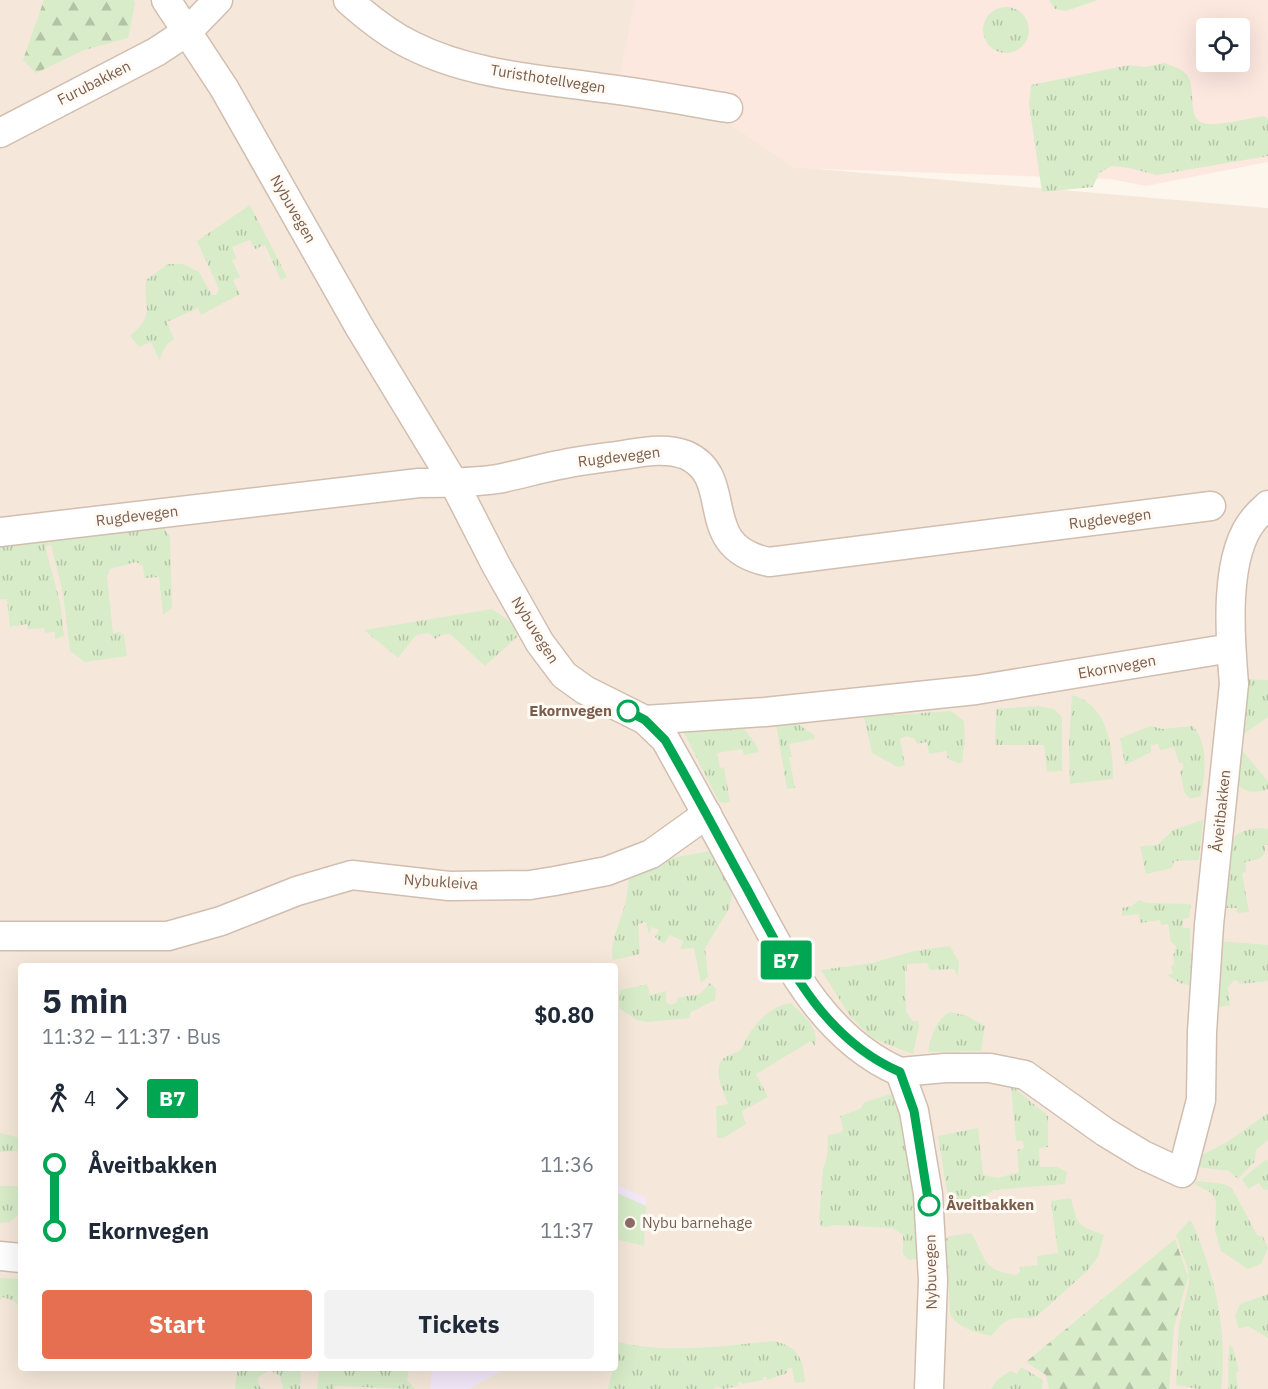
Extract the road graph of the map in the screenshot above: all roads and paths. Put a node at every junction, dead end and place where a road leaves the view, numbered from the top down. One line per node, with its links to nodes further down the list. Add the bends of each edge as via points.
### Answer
1 (166, 0): 4 (street, Nybuvegen)
2 (218, 0): 4 (street, Furubakken)
3 (348, 0): 5 (street, Turisthotellvegen, via 396,37 471,67)
4 (188, 31): 6 (street, Furubakken, via 156,52); 7 (street, Nybuvegen)
5 (728, 108)
6 (0, 133)
7 (454, 483): 9 (street, Rugdevegen, via 656,450 672,451 701,466 711,482 724,533 732,545 755,560 769,562); 10 (street, Rugdevegen, via 408,484); 12 (street, Nybuvegen, via 540,643 564,675)
8 (1268, 505): 11 (street, Åveitbakken, via 1253,519 1233,569)
9 (1211, 506)
10 (0, 532)
11 (1231, 648): 12 (street, Ekornvegen, via 976,690); 15 (street, Åveitbakken, via 1233,684 1209,925 1201,1100 1182,1173 1105,1132 1025,1075 990,1068)
12 (645, 720): 13 (street, Nybuvegen, via 665,740)
13 (707, 814): 14 (street, Nybukleiva, via 651,854 607,872 530,885 448,886 352,875 168,936); 15 (street, Nybuvegen, via 794,975 831,1023 859,1050)
14 (0, 936)
15 (900, 1072): 18 (street, Nybuvegen, via 914,1111 928,1194 933,1280)
16 (0, 1256): 17 (street)
17 (18, 1258)
18 (928, 1389)

